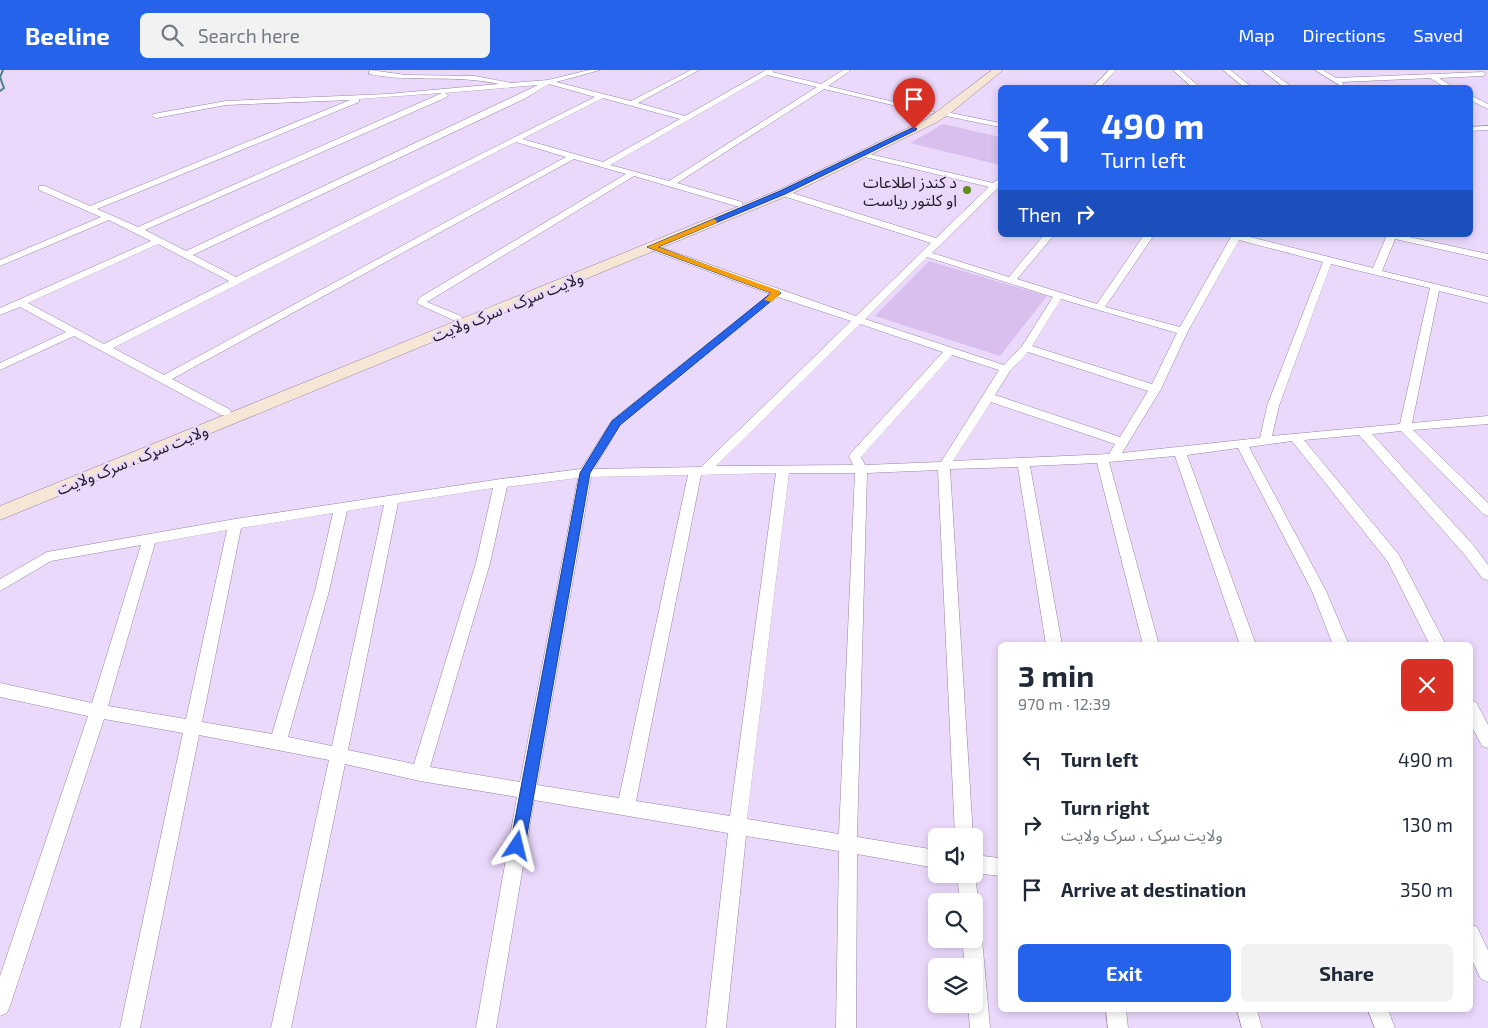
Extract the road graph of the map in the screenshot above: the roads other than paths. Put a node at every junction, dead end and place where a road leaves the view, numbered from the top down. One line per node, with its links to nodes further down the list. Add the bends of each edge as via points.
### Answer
1 (374, 70): 19 (street, via 371,73)
2 (597, 70): 25 (street)
3 (696, 70): 40 (street)
4 (848, 70): 35 (street)
5 (987, 70): 42 (main road, ولایت سړک ، سرک ولایت)
6 (998, 70): 42 (main road, ولایت سړک ، سرک ولایت)
7 (1113, 70): 27 (street)
8 (1176, 70): 28 (street)
9 (1226, 70): 29 (street)
10 (1265, 70): 30 (street)
11 (1318, 70): 23 (street)
12 (1372, 70): 22 (street)
13 (1407, 70): 20 (street)
14 (1460, 70): 17 (street)
15 (768, 72): 35 (street); 44 (street)
16 (429, 73): 19 (street); 26 (street, via 494,76); 34 (street)
17 (1468, 74): 18 (street); 21 (street)
18 (1483, 74)
19 (400, 75): 24 (street)
20 (1418, 76): 21 (street); 22 (street)
21 (1431, 76): 33 (street)
22 (1385, 78): 23 (street); 32 (street)
23 (1334, 80): 31 (street)
24 (397, 82)
25 (548, 82): 26 (street); 38 (street); 70 (street)
26 (510, 85): 36 (street)
27 (1098, 85)
28 (1193, 85)
29 (1246, 85)
30 (1286, 85)
31 (1342, 85)
32 (1396, 85)
33 (1447, 85)
34 (428, 87)
35 (822, 87): 42 (street); 53 (street)
36 (452, 91): 37 (street); 60 (street)
37 (364, 96): 43 (street, via 226,103); 58 (street)
38 (600, 97): 40 (street); 48 (street)
39 (1473, 100): 41 (street)
40 (631, 104): 44 (street)
41 (1488, 108)
42 (937, 113): 45 (street); 49 (main road, ولایت سړک ، سرک ولایت); 57 (main road, ولایت سړک ، سرک ولایت)
43 (156, 116)
44 (686, 118): 51 (street)
45 (998, 125)
46 (1488, 128): 47 (street)
47 (1473, 129)
48 (516, 140): 50 (street); 76 (street)
49 (864, 154): 54 (street); 56 (main road, ولایت سړک ، سرک ولایت)
50 (574, 156): 51 (street); 94 (street)
51 (602, 166): 52 (street)
52 (632, 174): 53 (street); 85 (street, via 423,300 424,304)
53 (670, 184): 57 (street)
54 (997, 184): 68 (street)
55 (42, 188): 58 (street)
56 (783, 193): 68 (street); 69 (main road, ولایت سړک ، سرک ولایت)
57 (739, 204): 85 (main road, ولایت سړک ، سرک ولایت)
58 (90, 209): 59 (street)
59 (109, 218): 60 (street); 74 (street)
60 (138, 230): 67 (street)
61 (1047, 237): 77 (street)
62 (1148, 237): 83 (street)
63 (1236, 237): 87 (street)
64 (1241, 237): 73 (street)
65 (1392, 237): 75 (street)
66 (1397, 237): 72 (street)
67 (160, 240): 70 (street); 82 (street)
68 (938, 242): 71 (street)
69 (651, 247): 79 (street); 118 (main road, ولایت سړک ، سرک ولایت)
70 (187, 254): 76 (street)
71 (926, 254): 77 (street); 86 (street)
72 (1488, 257)
73 (1328, 260): 75 (street); 102 (street, via 1273,406)
74 (0, 263)
75 (1378, 271): 78 (street)
76 (236, 281): 89 (street)
77 (1010, 281): 80 (street)
78 (1435, 286): 81 (street); 99 (street)
79 (777, 293): 86 (street); 112 (street, via 616,423)
80 (1058, 296): 83 (street); 90 (street)
81 (1488, 300)
82 (20, 303): 84 (street); 88 (street)
83 (1099, 308): 87 (street)
84 (0, 312)
85 (456, 318): 97 (main road, ولایت سړک ، سرک ولایت)
86 (856, 320): 91 (street); 111 (street)
87 (1183, 331): 95 (street)
88 (74, 332): 89 (street); 92 (street)
89 (106, 347): 94 (street)
90 (1026, 348): 93 (street); 95 (street)
91 (949, 350): 93 (street); 110 (street, via 855,456)
92 (0, 367)
93 (1006, 369): 96 (street)
94 (165, 379): 97 (street)
95 (1155, 389): 103 (street)
96 (989, 397): 103 (street); 108 (street)
97 (225, 412): 115 (main road, ولایت سړک ، سرک ولایت)
98 (1486, 423): 99 (street)
99 (1405, 428): 100 (street); 117 (street)
100 (1363, 432): 101 (street); 121 (street)
101 (1295, 437): 102 (street); 127 (street, via 1394,559)
102 (1266, 441): 104 (street)
103 (1122, 442): 106 (street)
104 (1242, 445): 105 (street); 126 (street, via 1319,590)
105 (1180, 452): 106 (street); 125 (street)
106 (1107, 458): 107 (street); 124 (street)
107 (1023, 462): 108 (street); 123 (street)
108 (944, 466): 110 (street); 139 (street)
109 (782, 468): 110 (street); 111 (street); 138 (street)
110 (861, 469): 140 (street)
111 (700, 471): 112 (street); 137 (street)
112 (585, 473): 113 (street); 136 (street)
113 (501, 483): 114 (street); 135 (street, via 483,563)
114 (392, 500): 116 (street); 134 (street)
115 (0, 503)
116 (340, 509): 119 (street); 133 (street, via 322,591)
117 (1488, 511)
118 (0, 513)
119 (235, 524): 120 (street); 131 (street)
120 (149, 540): 122 (street, via 47,557); 129 (street)
121 (1488, 575)
122 (0, 586)
123 (1053, 642)
124 (1150, 642)
125 (1247, 642)
126 (1341, 642)
127 (1436, 642)
128 (0, 690): 129 (street)
129 (98, 711): 131 (street); 147 (street)
130 (1473, 714): 132 (street)
131 (194, 728): 133 (street); 151 (street)
132 (1482, 734)
133 (278, 742): 134 (street)
134 (338, 754): 135 (street); 152 (street)
135 (420, 773): 136 (street)
136 (526, 791): 137 (street); 153 (street)
137 (626, 806): 138 (street)
138 (738, 824): 140 (street); 154 (street)
139 (964, 828)
140 (848, 845): 141 (street); 155 (street)
141 (928, 858)
142 (983, 865): 143 (street)
143 (998, 868)
144 (1476, 941): 146 (street)
145 (973, 948): 156 (street)
146 (1488, 972)
147 (0, 1006)
148 (1116, 1012): 157 (street)
149 (1248, 1012): 158 (street)
150 (1379, 1012): 159 (street)
151 (130, 1028)
152 (281, 1028)
153 (486, 1028)
154 (716, 1028)
155 (846, 1028)
156 (980, 1028)
157 (1118, 1028)
158 (1252, 1028)
159 (1385, 1028)

